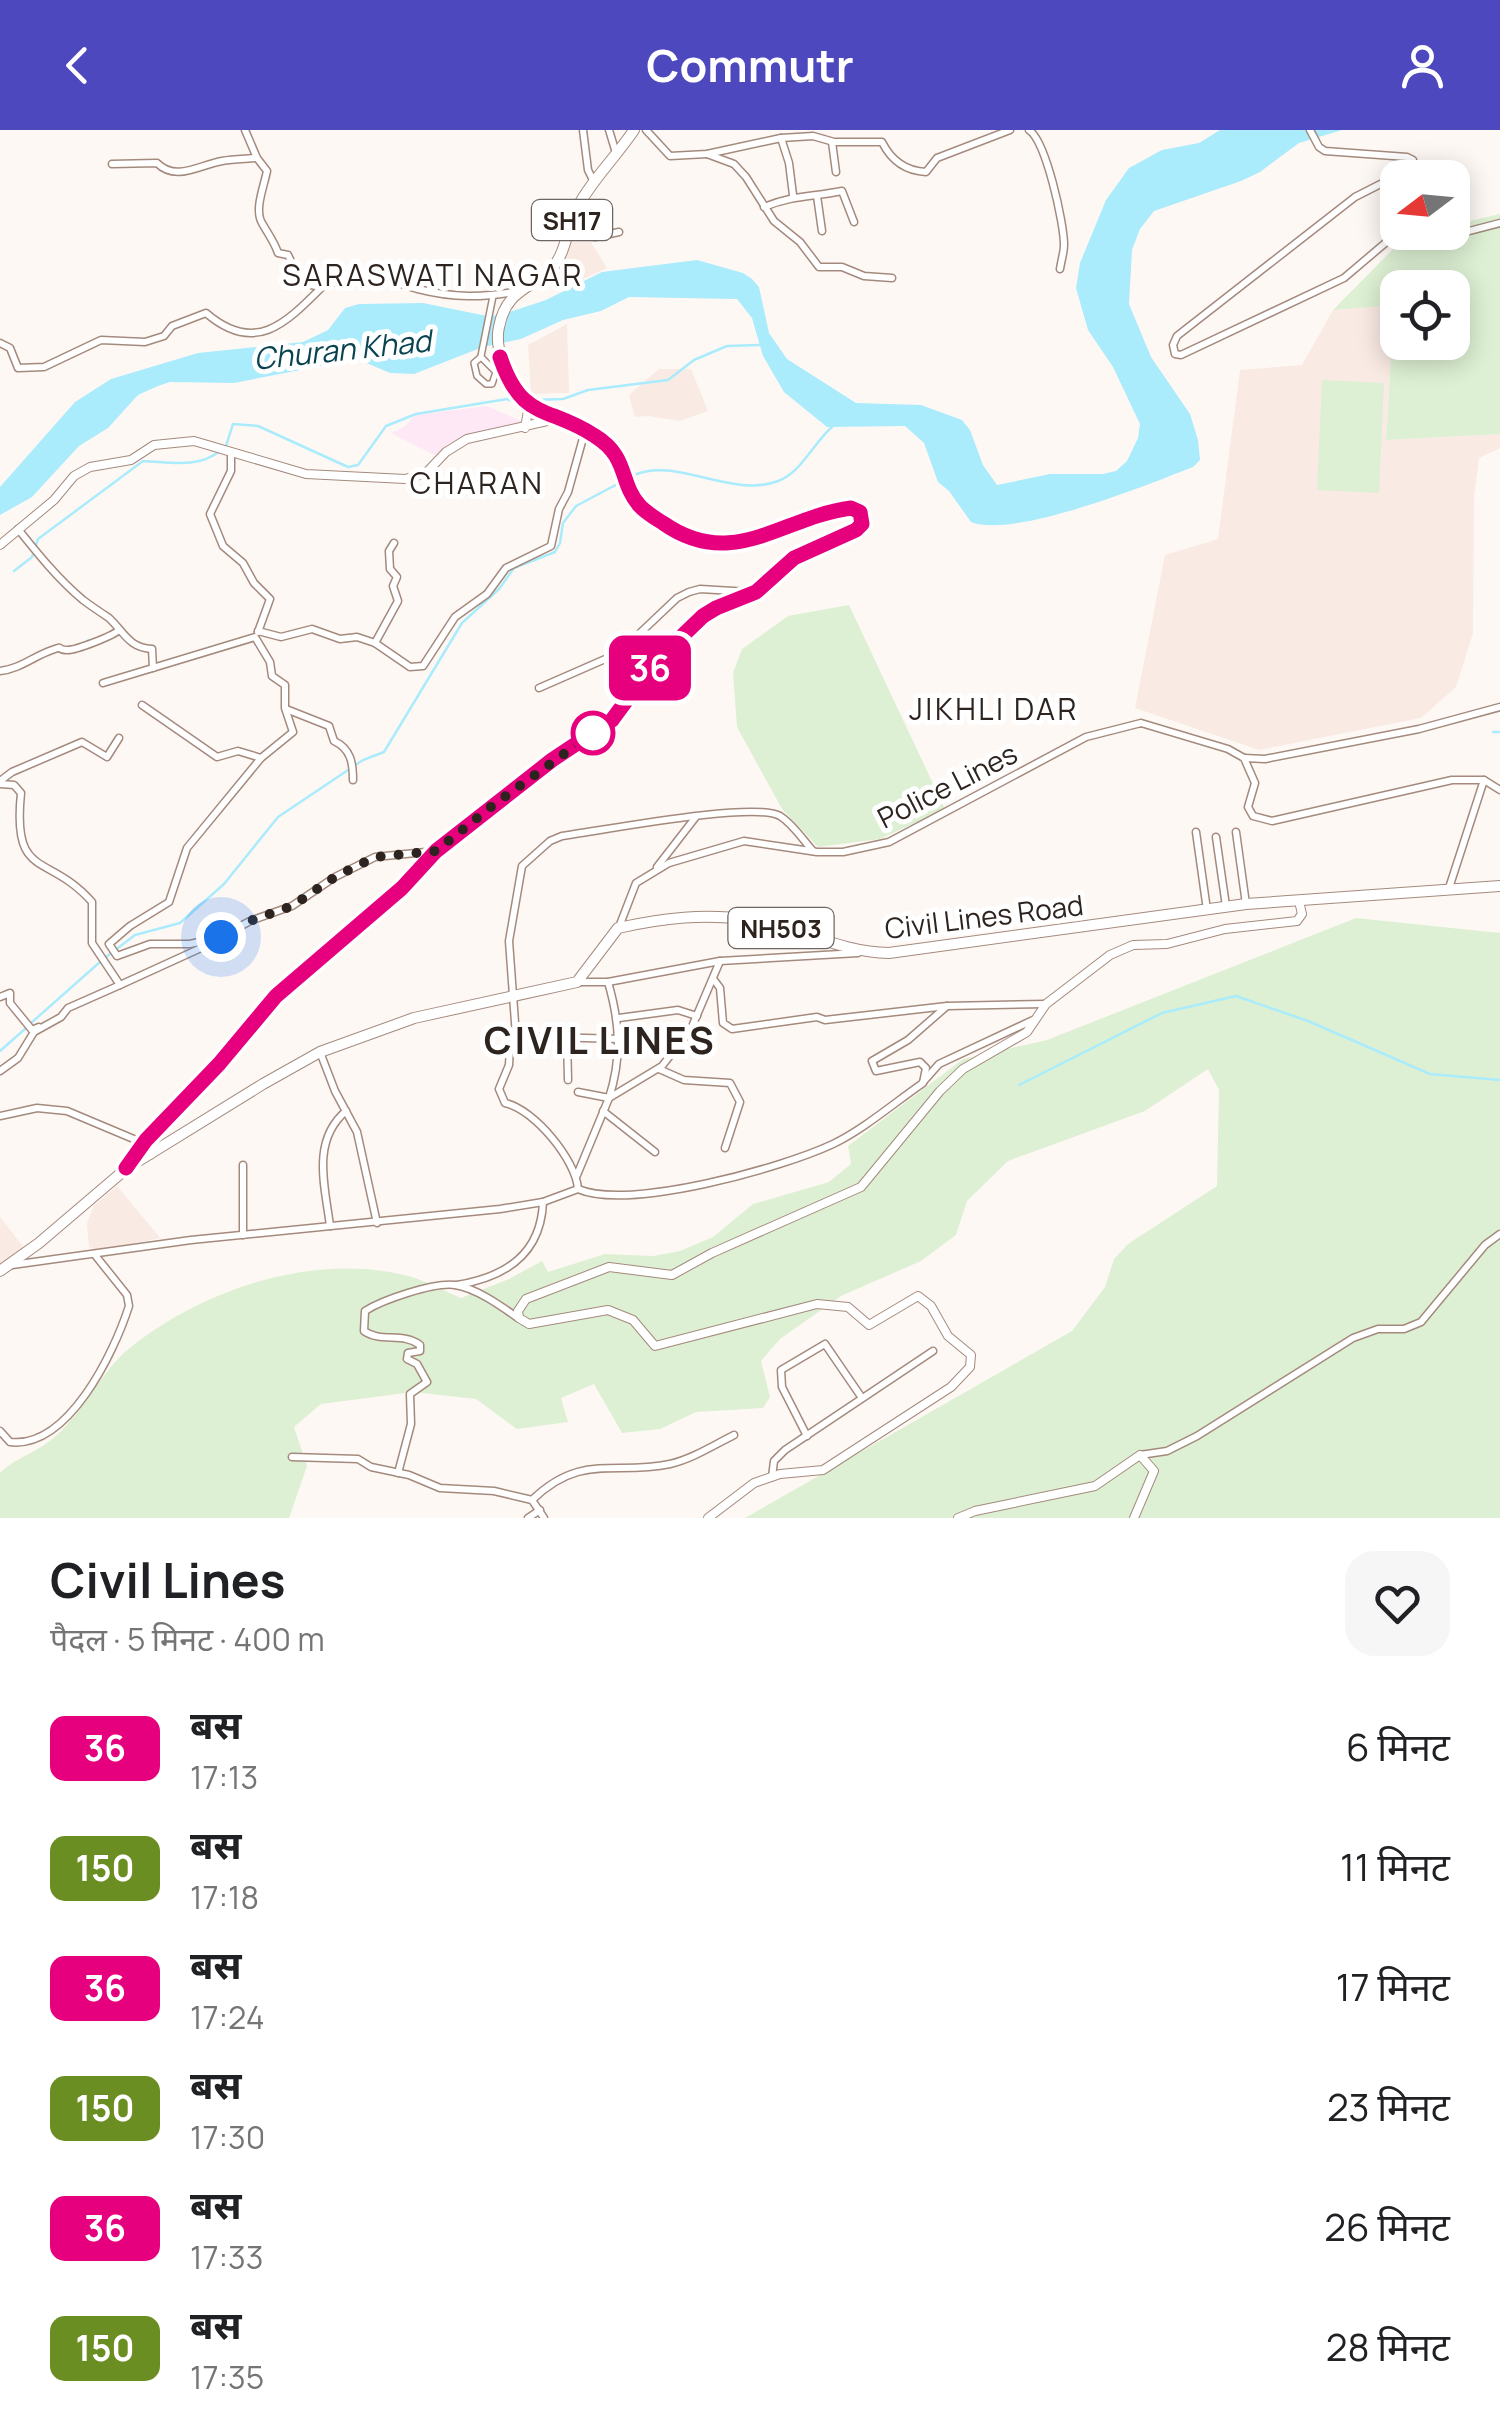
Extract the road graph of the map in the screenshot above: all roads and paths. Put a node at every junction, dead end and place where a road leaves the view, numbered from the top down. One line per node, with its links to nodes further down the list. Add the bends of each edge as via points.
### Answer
1 (245, 130): 20 (street)
2 (583, 130): 23 (street)
3 (609, 130): 19 (street)
4 (634, 130): 19 (main road, SH17)
5 (646, 130): 18 (street, via 670,156)
6 (761, 130): 15 (street)
7 (853, 130): 17 (street)
8 (1010, 130): 17 (street, via 937,158 926,172 890,157 882,142)
9 (1029, 130): 13 (street)
10 (1050, 130): 13 (street)
11 (1310, 130): 28 (street, via 1324,152 1407,157 1414,167 1355,197 1192,324 1177,336 1176,354 1344,278 1403,233 1450,236)
12 (801, 133): 14 (street); 16 (street)
13 (1037, 136): 32 (street, via 1064,242)
14 (781, 138): 15 (street); 24 (street)
15 (765, 141): 18 (street)
16 (832, 142): 17 (street); 22 (street)
17 (860, 142)
18 (707, 154): 26 (street, via 734,164)
19 (617, 156): 23 (main road, SH17)
20 (256, 158): 21 (street, via 177,173 157,162); 34 (street, via 267,172 259,212 278,253 288,254 310,285)
21 (112, 164)
22 (836, 172)
23 (595, 184): 31 (main road, SH17, via 576,208)
24 (792, 196): 25 (street); 26 (street)
25 (817, 196): 27 (street, via 842,191); 30 (street)
26 (764, 207): 33 (street, via 819,267)
27 (854, 222)
28 (1500, 224)
29 (618, 232): 31 (street)
30 (822, 232)
31 (568, 234): 35 (main road, SH17, via 552,268)
32 (1060, 269)
33 (892, 278)
34 (325, 284): 36 (street, via 356,275); 37 (street, via 286,324 257,335 222,326 206,312 145,342 101,340 44,367 18,368 10,348)
35 (520, 290): 36 (street); 39 (main road, SH17, via 498,330 500,357 508,382)
36 (493, 300): 38 (street)
37 (0, 343)
38 (481, 357): 38 (street, via 496,372 492,384 476,376 474,362)
39 (530, 405): 40 (main road); 41 (street)
40 (556, 419): 41 (street); 42 (main road)
41 (525, 428): 43 (street, via 467,440 426,473 406,479 306,474)
42 (586, 430): 47 (main road, via 612,450 644,509 704,544 767,536 846,508 860,512 860,528 794,558); 50 (street, via 551,546 506,568 487,594 455,618 423,666 410,667)
43 (231, 453): 44 (street, via 184,440 90,467); 49 (street, via 232,471 210,514 222,546 270,599)
44 (18, 528): 46 (street); 48 (street, via 48,568)
45 (394, 543): 50 (street, via 390,570 398,577 398,601)
46 (0, 546)
47 (756, 592): 54 (street, via 689,592 620,653); 70 (main road, via 703,616 654,663 612,720)
48 (119, 630): 51 (street, via 136,646 152,649); 52 (street, via 112,638 72,650 54,648)
49 (256, 634): 50 (street, via 281,637 312,629); 51 (street, via 245,643); 57 (street, via 272,676 284,686)
50 (375, 644)
51 (153, 668): 53 (street)
52 (0, 671)
53 (103, 683)
54 (540, 688)
55 (142, 705): 59 (street, via 217,756 238,751)
56 (1500, 707): 60 (street, via 1419,729)
57 (285, 708): 59 (street, via 293,732); 61 (street, via 330,726 334,742 353,763)
58 (119, 738): 63 (street, via 106,757 82,742)
59 (260, 758): 79 (street, via 187,848 169,902 109,944 117,956 150,944)
60 (1244, 758): 62 (street, via 1255,783 1248,808 1272,821 1420,786); 69 (street, Police Lines, via 1141,722 1086,737 889,842 843,852)
61 (353, 780)
62 (1484, 780): 64 (street); 73 (street)
63 (0, 783): 85 (street, via 21,792 22,846 92,902 92,943)
64 (1500, 790)
65 (696, 817): 69 (street, via 774,814); 71 (street); 87 (street, via 562,836 538,850 522,866 509,941)
66 (1196, 832): 77 (street)
67 (1236, 832): 75 (street)
68 (1216, 838): 76 (street)
69 (813, 850): 71 (street, Police Lines, via 744,841)
70 (436, 851): 79 (street, via 375,857 292,906); 109 (main road, via 276,996)
71 (653, 873): 78 (street, via 636,883)
72 (1500, 886): 73 (main road, Civil Lines Road / NH503)
73 (1448, 890): 74 (main road, Civil Lines Road / NH503)
74 (1299, 901): 75 (main road, Civil Lines Road / NH503); 89 (street, via 1297,921 1134,945 1110,955)
75 (1246, 904): 76 (main road, Civil Lines Road / NH503)
76 (1226, 908): 77 (main road, Civil Lines Road / NH503)
77 (1207, 910): 80 (main road, Civil Lines Road / NH503)
78 (618, 928): 80 (main road, Civil Lines Road / NH503, via 672,916 754,920); 83 (main road)
79 (221, 937): 85 (street)
80 (860, 952): 81 (street)
81 (720, 962): 82 (street); 84 (street)
82 (714, 980): 90 (street, via 723,1023 732,1029); 91 (street)
83 (577, 982): 84 (street); 87 (main road)
84 (608, 982): 93 (street)
85 (120, 985): 92 (street)
86 (0, 996): 92 (street, via 10,993 10,1004 29,1027)
87 (512, 997): 88 (main road); 95 (street)
88 (488, 1001): 95 (street, via 507,1008); 99 (main road, via 414,1018)
89 (1046, 1004): 90 (street); 94 (street)
90 (948, 1006): 103 (street, via 872,1061 876,1071 920,1062 926,1068)
91 (697, 1016): 93 (street, via 678,1010); 100 (street)
92 (61, 1017): 101 (street, via 34,1032 18,1058)
93 (619, 1018): 98 (street)
94 (1036, 1019): 103 (street, via 940,1064); 125 (street, via 1027,1032 963,1069 861,1186 672,1275 609,1267 526,1298)
95 (514, 1020): 96 (street)
96 (516, 1036): 97 (street); 115 (street, via 499,1090 506,1103 540,1124)
97 (567, 1038): 98 (street); 102 (street)
98 (620, 1038): 105 (street)
99 (320, 1052): 106 (street); 112 (main road)
100 (658, 1068): 105 (street); 110 (street, via 684,1080 730,1084 740,1102)
101 (0, 1071)
102 (568, 1080)
103 (923, 1083): 116 (street, via 838,1142 792,1162 659,1192 592,1195)
104 (578, 1092): 105 (street)
105 (610, 1098): 107 (street)
106 (346, 1111): 118 (street); 119 (street, via 322,1148)
107 (603, 1111): 111 (street); 115 (street)
108 (0, 1116): 109 (street, via 37,1108 67,1112)
109 (146, 1140): 112 (main road, via 153,1144); 114 (main road)
110 (725, 1148)
111 (655, 1152)
112 (150, 1154): 114 (main road)
113 (243, 1165): 120 (street)
114 (126, 1168): 123 (main road)
115 (577, 1175): 116 (street)
116 (578, 1188): 117 (street)
117 (543, 1202): 118 (street); 124 (street, via 536,1241 500,1275)
118 (377, 1222): 119 (street)
119 (330, 1226): 120 (street)
120 (243, 1234): 122 (street)
121 (1500, 1234): 131 (street, via 1422,1322 1353,1338 1197,1436 1168,1452)
122 (94, 1254): 123 (street); 128 (street, via 130,1306 94,1382 50,1433 25,1444 10,1442)
123 (2, 1269)
124 (456, 1285): 125 (street); 133 (street, via 384,1299 365,1312 364,1331 371,1336 411,1338 420,1345 407,1359 427,1382 410,1394 411,1424)
125 (519, 1318): 134 (street, via 529,1324 608,1310 632,1320 655,1346 817,1304 848,1307 870,1325 918,1296 932,1306 948,1336 970,1355 970,1367 951,1387 823,1470)
126 (933, 1351): 127 (street)
127 (862, 1398): 130 (street); 130 (street, via 825,1344 789,1363 781,1370 782,1387)
128 (0, 1431)
129 (734, 1435): 135 (street, via 671,1464 578,1471 548,1484)
130 (807, 1436): 134 (street, via 774,1461)
131 (1140, 1456): 139 (street, via 1095,1486); 140 (street, via 1154,1470)
132 (292, 1457): 133 (street, via 358,1458)
133 (398, 1473): 135 (street, via 440,1488)
134 (772, 1477): 138 (street)
135 (532, 1500): 136 (street)
136 (542, 1514): 137 (street)
137 (528, 1518)
138 (708, 1518)
139 (958, 1518)
140 (1134, 1518)

